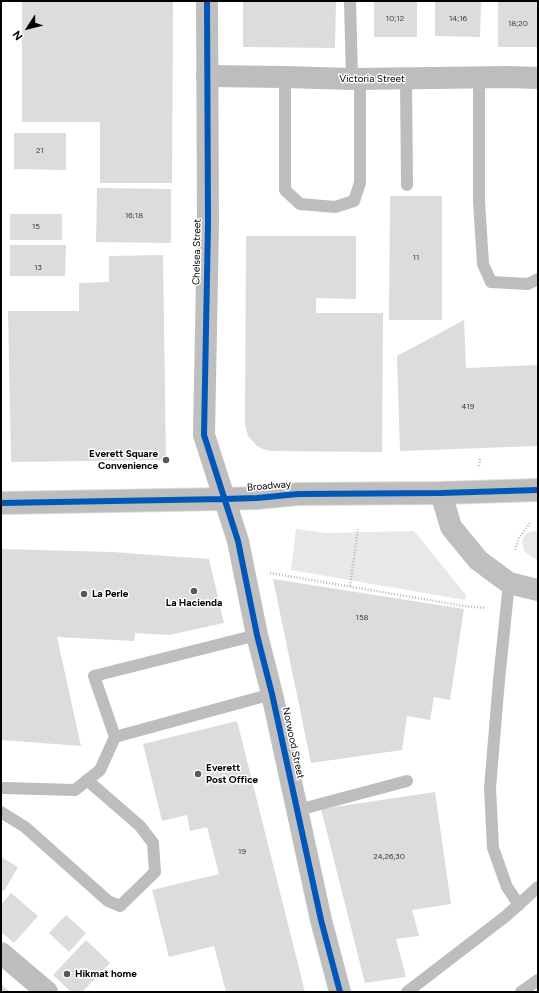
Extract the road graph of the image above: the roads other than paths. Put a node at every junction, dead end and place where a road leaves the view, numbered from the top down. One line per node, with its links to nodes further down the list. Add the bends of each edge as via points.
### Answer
1 (208, 1): 3 (main road, Chelsea Street)
2 (350, 1): 7 (lane)
3 (207, 76): 4 (main road, Victoria Street); 13 (main road, Chelsea Street, via 208,224 204,435)
4 (285, 77): 7 (main road, Victoria Street); 7 (lane, via 285,190 300,204 335,207 354,201 360,183)
5 (479, 77): 6 (main road, Victoria Street); 8 (main road, Victoria Street); 10 (lane, via 479,201 483,264 491,282 528,284)
6 (538, 78)
7 (356, 79): 8 (main road, Victoria Street)
8 (406, 79): 9 (lane)
9 (407, 185)
10 (538, 279)
11 (538, 490): 12 (main road, Broadway)
12 (441, 493): 13 (main road, Broadway, via 298,494); 15 (main road, via 452,527 478,560)
13 (224, 499): 14 (main road, Broadway); 17 (main road, Norwood Street, via 238,540)
14 (1, 503)
15 (509, 583): 16 (main road); 26 (lane, via 490,788 492,848 507,887)
16 (538, 590)
17 (257, 635): 18 (main road, Norwood Street); 19 (lane, via 94,676)
18 (272, 694): 19 (lane); 23 (main road, Norwood Street)
19 (115, 737): 20 (lane, via 100,770)
20 (87, 780): 22 (lane, via 76,790); 24 (lane, via 140,826 152,843 155,872 120,906 108,901 25,827)
21 (407, 781): 23 (lane)
22 (2, 789)
23 (298, 810): 30 (main road, Norwood Street, via 321,920)
24 (1, 812)
25 (538, 887): 26 (lane)
26 (519, 904): 31 (lane)
27 (1, 953): 29 (main road)
28 (538, 980): 32 (lane)
29 (47, 992)
30 (340, 992)
31 (407, 992)
32 (521, 992)

